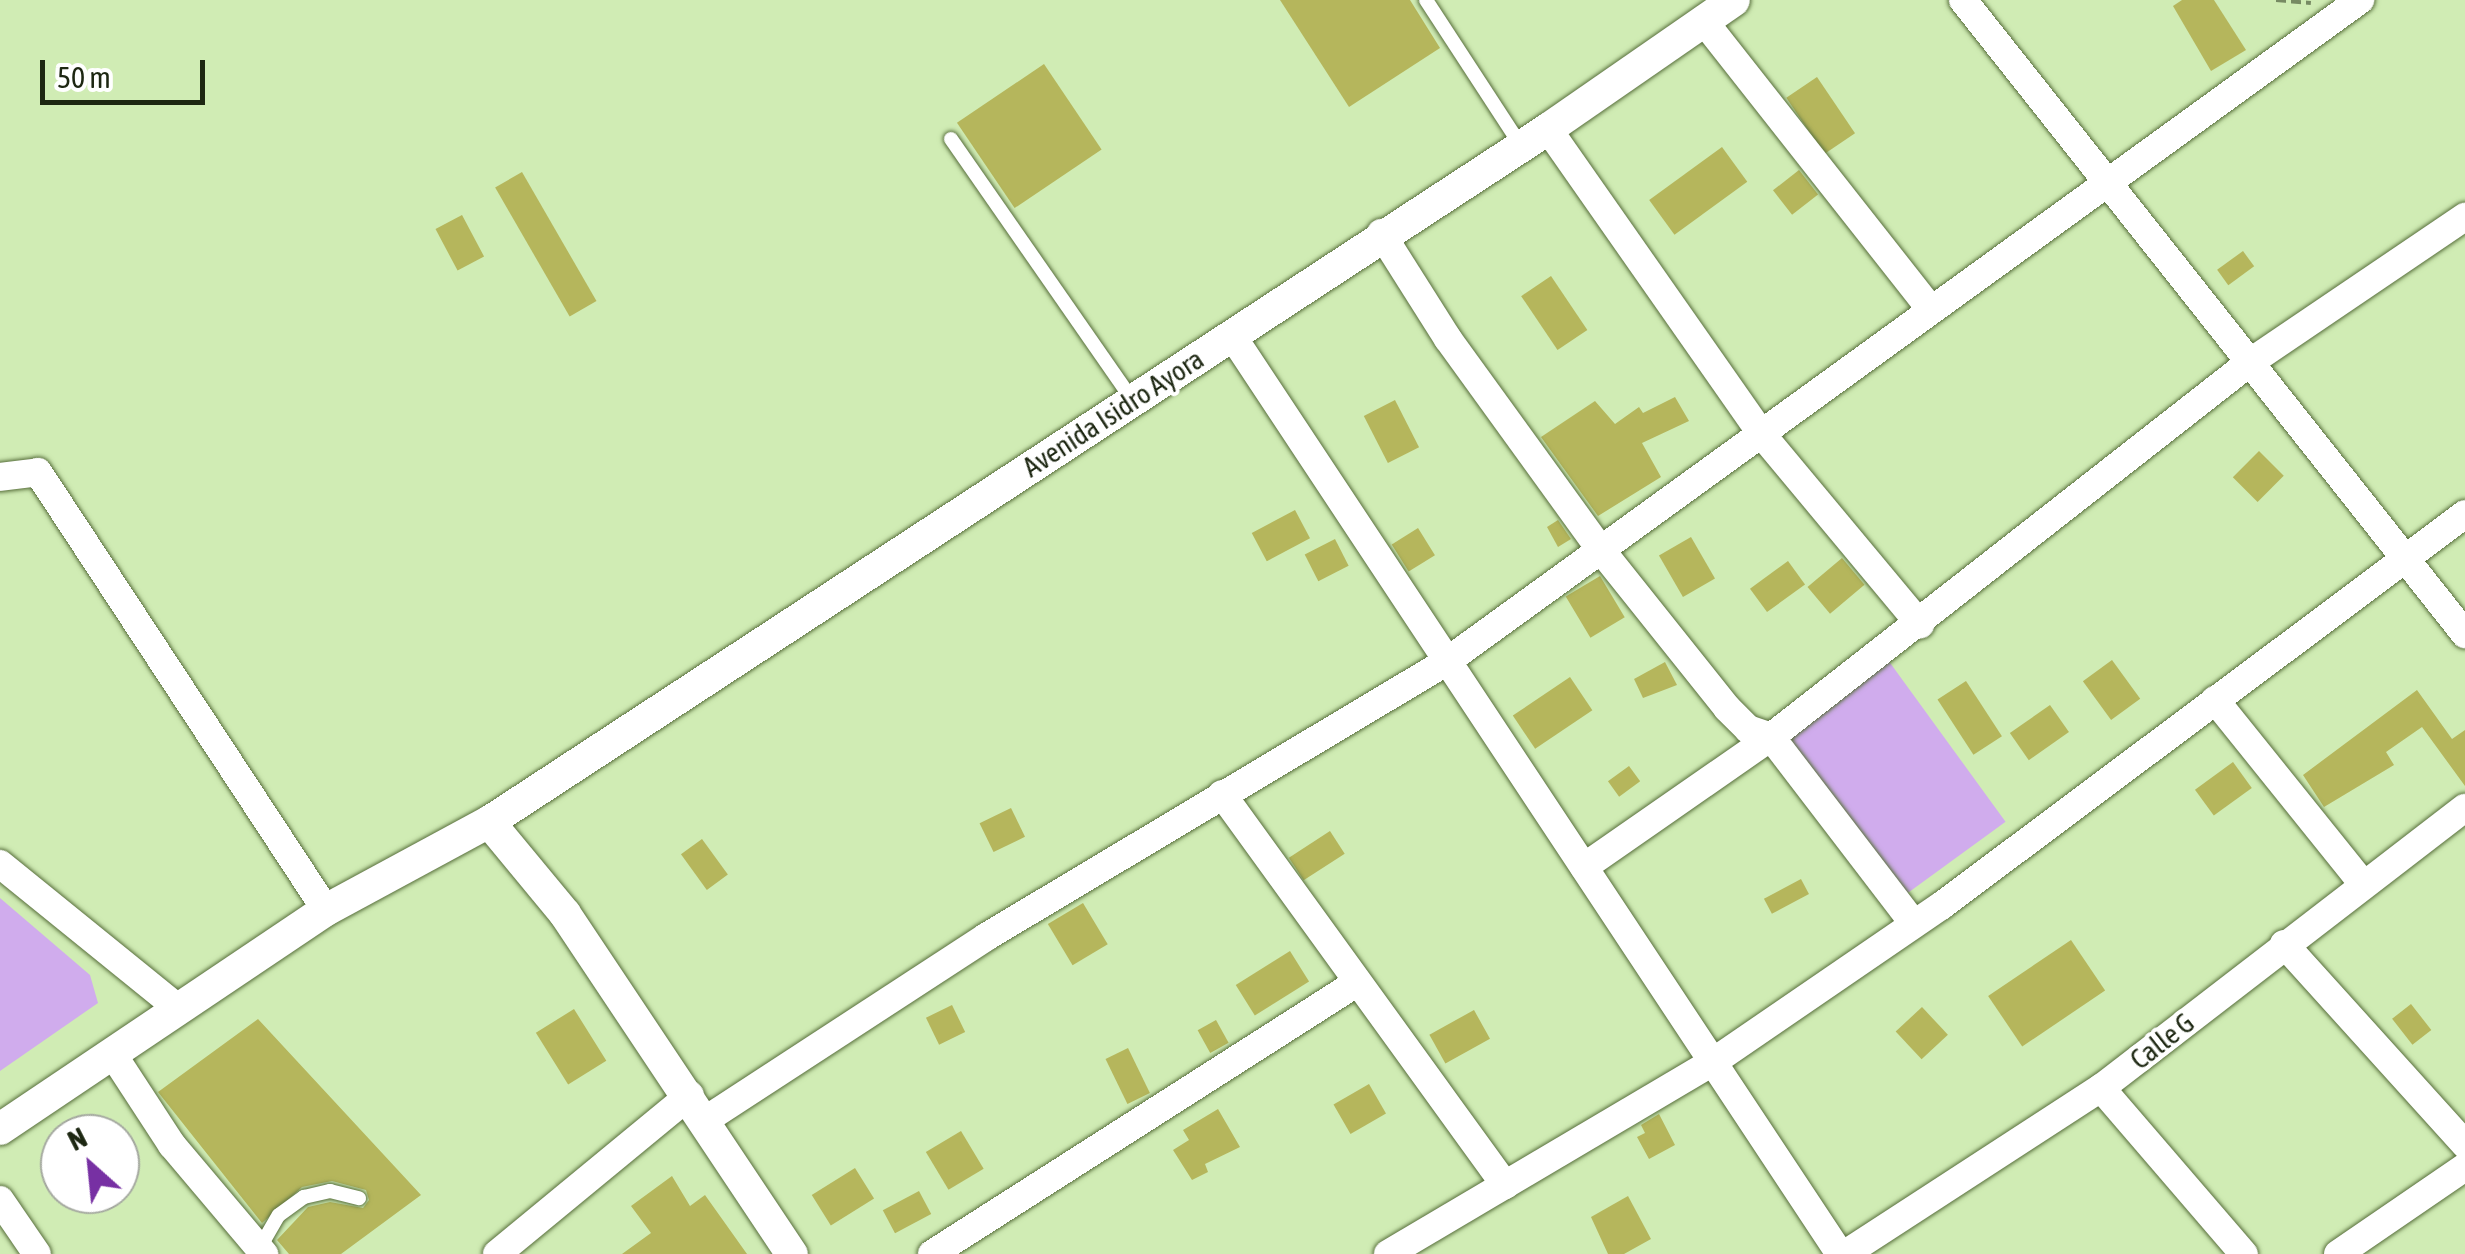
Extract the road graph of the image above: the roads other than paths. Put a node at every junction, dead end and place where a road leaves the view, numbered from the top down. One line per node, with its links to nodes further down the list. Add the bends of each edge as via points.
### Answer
1 (1426, 0): 5 (lane)
2 (1963, 0): 7 (street)
3 (2360, 0): 7 (street)
4 (1715, 8): 5 (street, Avenida Isidro Ayora); 10 (street)
5 (1535, 137): 9 (street, Avenida Isidro Ayora); 14 (street)
6 (951, 139): 13 (lane)
7 (2109, 181): 10 (street); 12 (street)
8 (2465, 217): 12 (street)
9 (1382, 233): 11 (street, Avenida Isidro Ayora); 17 (street, via 1448,338)
10 (1930, 308): 14 (street)
11 (1233, 337): 13 (street, Avenida Isidro Ayora); 21 (street)
12 (2248, 364): 18 (street); 19 (street)
13 (1132, 399): 26 (street, Avenida Isidro Ayora)
14 (1764, 437): 17 (street); 19 (street)
15 (0, 477): 30 (street, via 38,472)
16 (2465, 514): 18 (street)
17 (1601, 550): 21 (street); 23 (street, via 1727,708 1748,729)
18 (2408, 556): 20 (street); 22 (street)
19 (1920, 624): 23 (street)
20 (2465, 634)
21 (1446, 662): 24 (street); 28 (street)
22 (2215, 700): 29 (street); 31 (street)
23 (1771, 737): 28 (street); 31 (street)
24 (1222, 794): 33 (street); 38 (street)
25 (2465, 808): 29 (street, Calle G)
26 (489, 822): 30 (street, Avenida Isidro Ayora); 38 (street, via 564,914)
27 (0, 864): 34 (street)
28 (1584, 867): 36 (street)
29 (2363, 884): 32 (street, Calle G)
30 (326, 910): 34 (street, Avenida Isidro Ayora)
31 (1914, 924): 36 (street)
32 (2284, 944): 37 (street, Calle G); 40 (street)
33 (1358, 982): 42 (street); 49 (street)
34 (179, 1010): 35 (street, Avenida Isidro Ayora)
35 (112, 1053): 39 (street, Avenida Isidro Ayora); 45 (street, via 172,1145)
36 (1713, 1062): 42 (street); 51 (street)
37 (2101, 1088): 51 (street, Calle G); 52 (street)
38 (699, 1107): 47 (street); 48 (street)
39 (0, 1130)
40 (2465, 1144)
41 (2465, 1167): 53 (street)
42 (1505, 1185): 50 (street)
43 (359, 1198): 45 (lane, via 330,1191 304,1196 280,1215)
44 (0, 1200): 46 (street)
45 (261, 1251)
46 (37, 1254)
47 (497, 1254)
48 (792, 1254)
49 (932, 1254)
50 (1388, 1254)
51 (1843, 1254)
52 (2244, 1254)
53 (2338, 1254)

